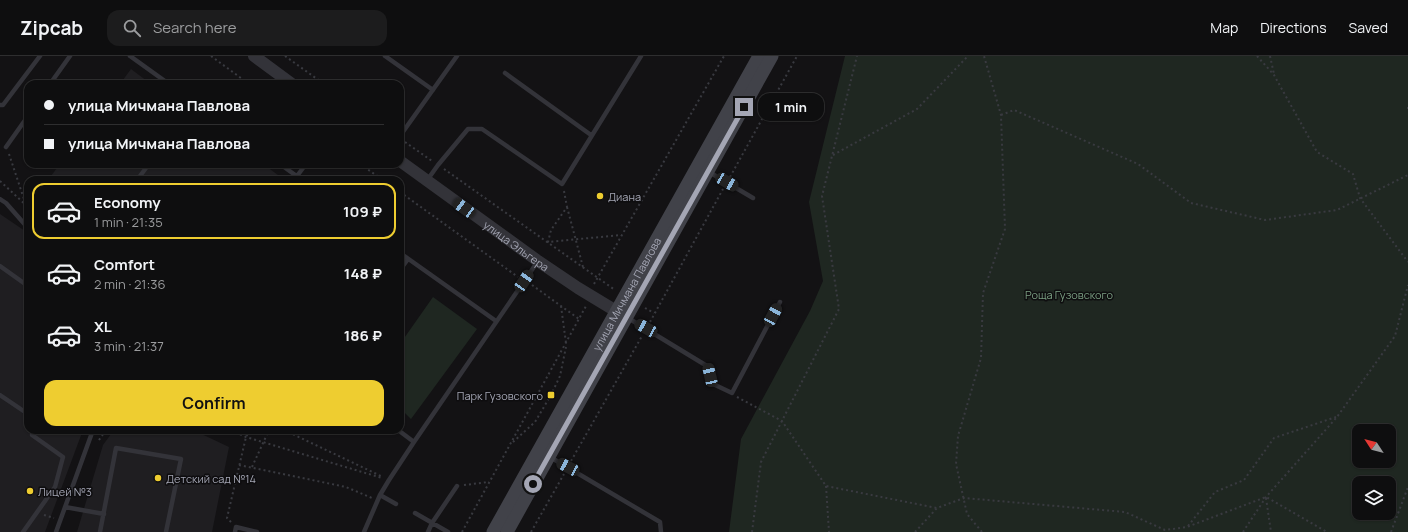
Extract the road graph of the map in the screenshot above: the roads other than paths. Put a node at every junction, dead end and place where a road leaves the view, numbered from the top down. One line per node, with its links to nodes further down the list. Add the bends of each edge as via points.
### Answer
1 (40, 56): 17 (lane, via 3,105)
2 (70, 56): 13 (lane)
3 (130, 56): 14 (lane)
4 (254, 56): 15 (street)
5 (385, 56): 11 (lane)
6 (395, 56): 11 (lane)
7 (457, 56): 16 (lane)
8 (641, 56): 20 (lane)
9 (759, 56): 25 (main road, улица Мичмана Павлова)
10 (772, 56): 25 (main road, улица Мичмана Павлова)
11 (392, 61): 16 (lane)
12 (505, 73): 20 (lane)
13 (53, 80)
14 (163, 80)
15 (287, 80)
16 (433, 90): 19 (lane)
17 (0, 105)
18 (24, 121): 21 (lane)
19 (404, 134)
20 (591, 134): 27 (lane, via 562,184 482,129 468,129)
21 (6, 146)
22 (404, 164): 27 (street, улица Эльгера)
23 (286, 168): 26 (lane)
24 (303, 168): 26 (lane)
25 (703, 168): 28 (lane); 38 (main road, улица Мичмана Павлова)
26 (297, 176)
27 (427, 181): 33 (street, улица Эльгера)
28 (753, 198)
29 (0, 199): 30 (lane)
30 (24, 223)
31 (404, 256): 32 (lane)
32 (408, 259): 34 (lane); 39 (lane)
33 (538, 261): 38 (street, улица Эльгера); 39 (lane)
34 (404, 264)
35 (0, 266): 36 (lane)
36 (24, 283)
37 (780, 302): 38 (lane, via 732,393 712,383 708,366)
38 (622, 314): 46 (main road, улица Мичмана Павлова)
39 (496, 320): 45 (lane)
40 (0, 395): 41 (lane)
41 (24, 411)
42 (32, 434): 55 (lane, via 63,457 55,487)
43 (92, 434): 50 (lane)
44 (403, 434): 45 (lane)
45 (414, 442): 48 (lane)
46 (543, 454): 63 (main road, улица Мичмана Павлова); 64 (main road, улица Мичмана Павлова); 65 (lane, via 660,522)
47 (457, 486): 53 (lane)
48 (380, 495): 49 (lane); 60 (lane)
49 (396, 504)
50 (65, 507): 51 (lane); 56 (lane)
51 (104, 514): 57 (lane); 58 (lane, via 116,448 181,459)
52 (415, 514): 53 (lane)
53 (432, 523): 61 (lane); 62 (lane)
54 (235, 530): 59 (lane)
55 (23, 532)
56 (56, 532)
57 (100, 532)
58 (166, 532)
59 (257, 532)
60 (364, 532)
61 (428, 532)
62 (448, 532)
63 (493, 532)
64 (507, 532)
65 (661, 532)

